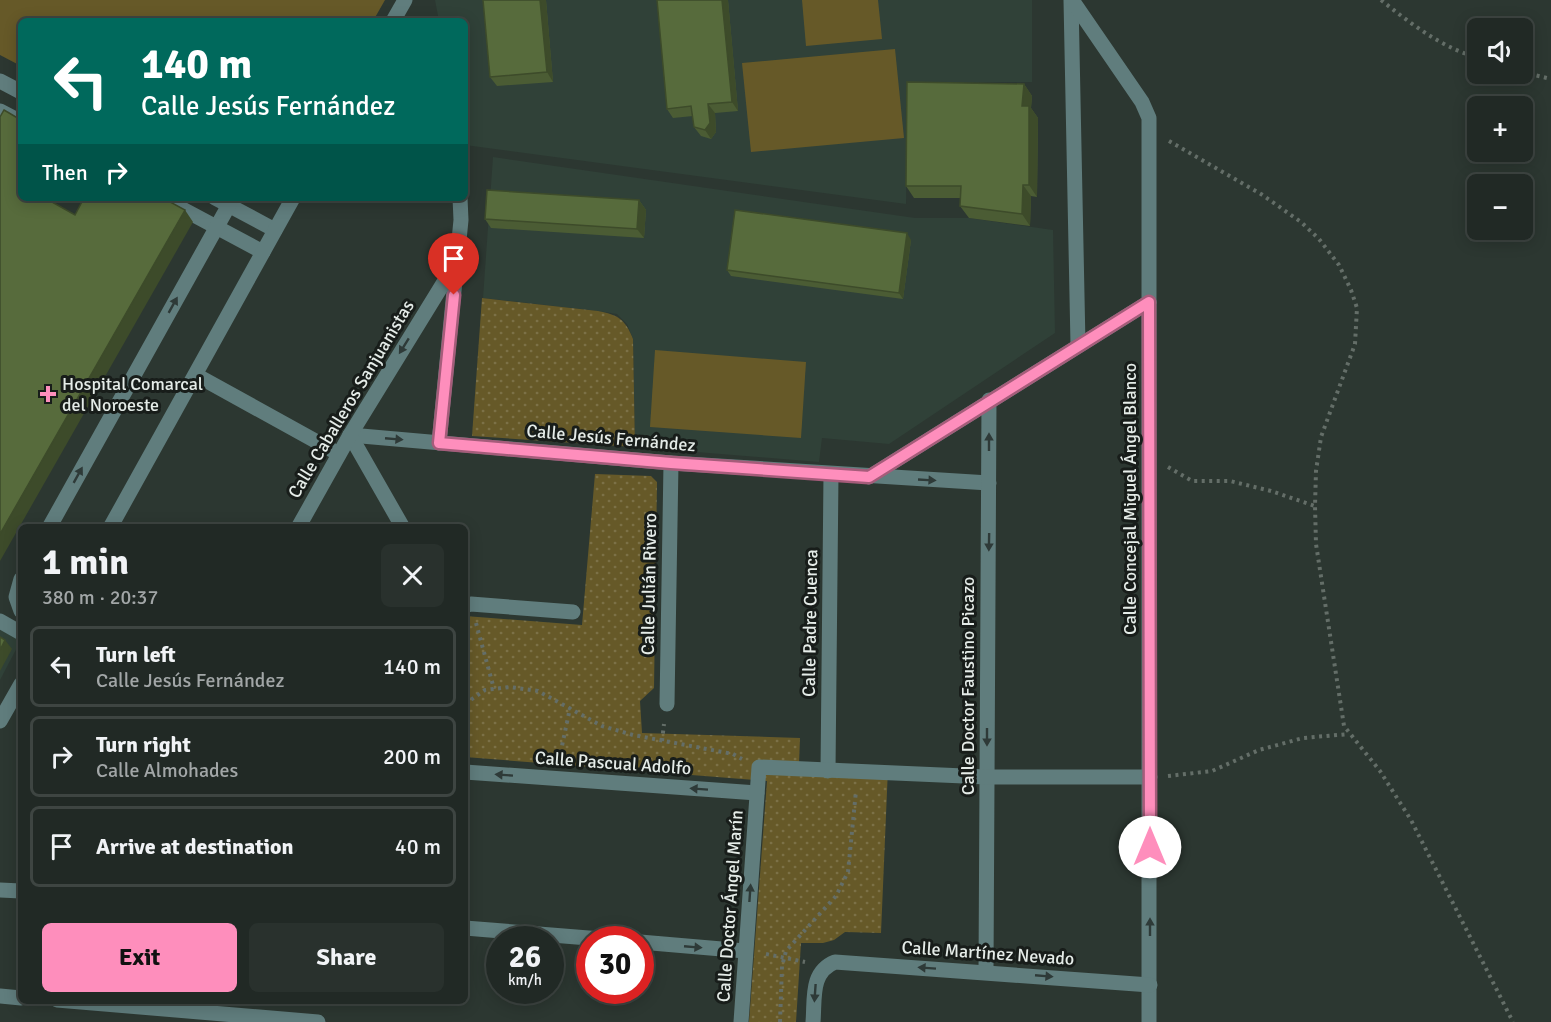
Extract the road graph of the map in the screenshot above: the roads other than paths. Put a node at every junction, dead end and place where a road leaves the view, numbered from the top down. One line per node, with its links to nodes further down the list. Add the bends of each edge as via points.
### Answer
1 (405, 0): 3 (street)
2 (1071, 0): 16 (street, Calle Concejal Miguel Ángel Blanco, via 1149,118); 17 (street)
3 (395, 18)
4 (0, 81): 5 (street)
5 (18, 90)
6 (0, 111): 7 (street)
7 (18, 120)
8 (167, 201): 12 (street)
9 (291, 201): 13 (street)
10 (460, 201): 15 (street)
11 (222, 202): 12 (street); 13 (street)
12 (216, 228): 14 (street); 27 (street, one-way to 12)
13 (275, 230): 14 (street)
14 (263, 252): 18 (street)
15 (457, 261): 20 (street, Calle Caballeros Sanjuanistas, one-way to 20); 21 (street)
16 (1149, 302): 17 (street); 41 (street, Calle Concejal Miguel Ángel Blanco)
17 (1078, 345): 19 (street)
18 (196, 375): 22 (street); 28 (street)
19 (988, 400): 25 (street); 26 (street, Calle Doctor Faustino Picazo, one-way to 19)
20 (350, 435): 21 (street, Calle Jesús Fernández, one-way to 21); 22 (street, Calle Caballeros Sanjuanistas); 30 (street)
21 (439, 443): 23 (street, Calle Jesús Fernández)
22 (339, 454): 29 (street, Calle Caballeros Sanjuanistas)
23 (671, 463): 24 (street, Calle Jesús Fernández); 36 (street, Calle Julián Rivero)
24 (831, 474): 25 (street, Calle Jesús Fernández); 38 (street, Calle Padre Cuenca)
25 (869, 477): 26 (street, Calle Jesús Fernández, one-way to 26)
26 (989, 483): 40 (street, Calle Doctor Faustino Picazo, one-way to 40)
27 (51, 524)
28 (112, 524)
29 (300, 524)
30 (401, 524)
31 (468, 605): 32 (street)
32 (573, 612)
33 (0, 621): 34 (street)
34 (18, 631)
35 (18, 689): 37 (street)
36 (667, 704)
37 (0, 721)
38 (828, 771): 40 (street); 42 (street, Calle Doctor Ángel Marín, via 759,767)
39 (468, 772): 42 (street, Calle Pascual Adolfo, one-way to 39)
40 (987, 777): 41 (street); 49 (street, Calle Doctor Faustino Picazo)
41 (1150, 777): 50 (street, Calle Concejal Miguel Ángel Blanco, one-way to 41)
42 (757, 794): 48 (street, Calle Doctor Ángel Marín, one-way to 42)
43 (0, 890): 44 (street)
44 (18, 891)
45 (468, 928): 46 (street)
46 (576, 937)
47 (654, 943): 48 (street, one-way to 48)
48 (745, 951): 56 (street, Calle Doctor Ángel Marín)
49 (986, 971): 50 (street, Calle Martínez Nevado, one-way to 50); 57 (street, Calle Martínez Nevado, one-way to 57, via 835,962 824,966 816,977)
50 (1150, 985): 58 (street, Calle Concejal Miguel Ángel Blanco)
51 (0, 996): 52 (street)
52 (18, 998)
53 (115, 1004): 54 (street)
54 (231, 1012): 55 (street)
55 (318, 1022)
56 (741, 1022)
57 (813, 1022)
58 (1149, 1022)

